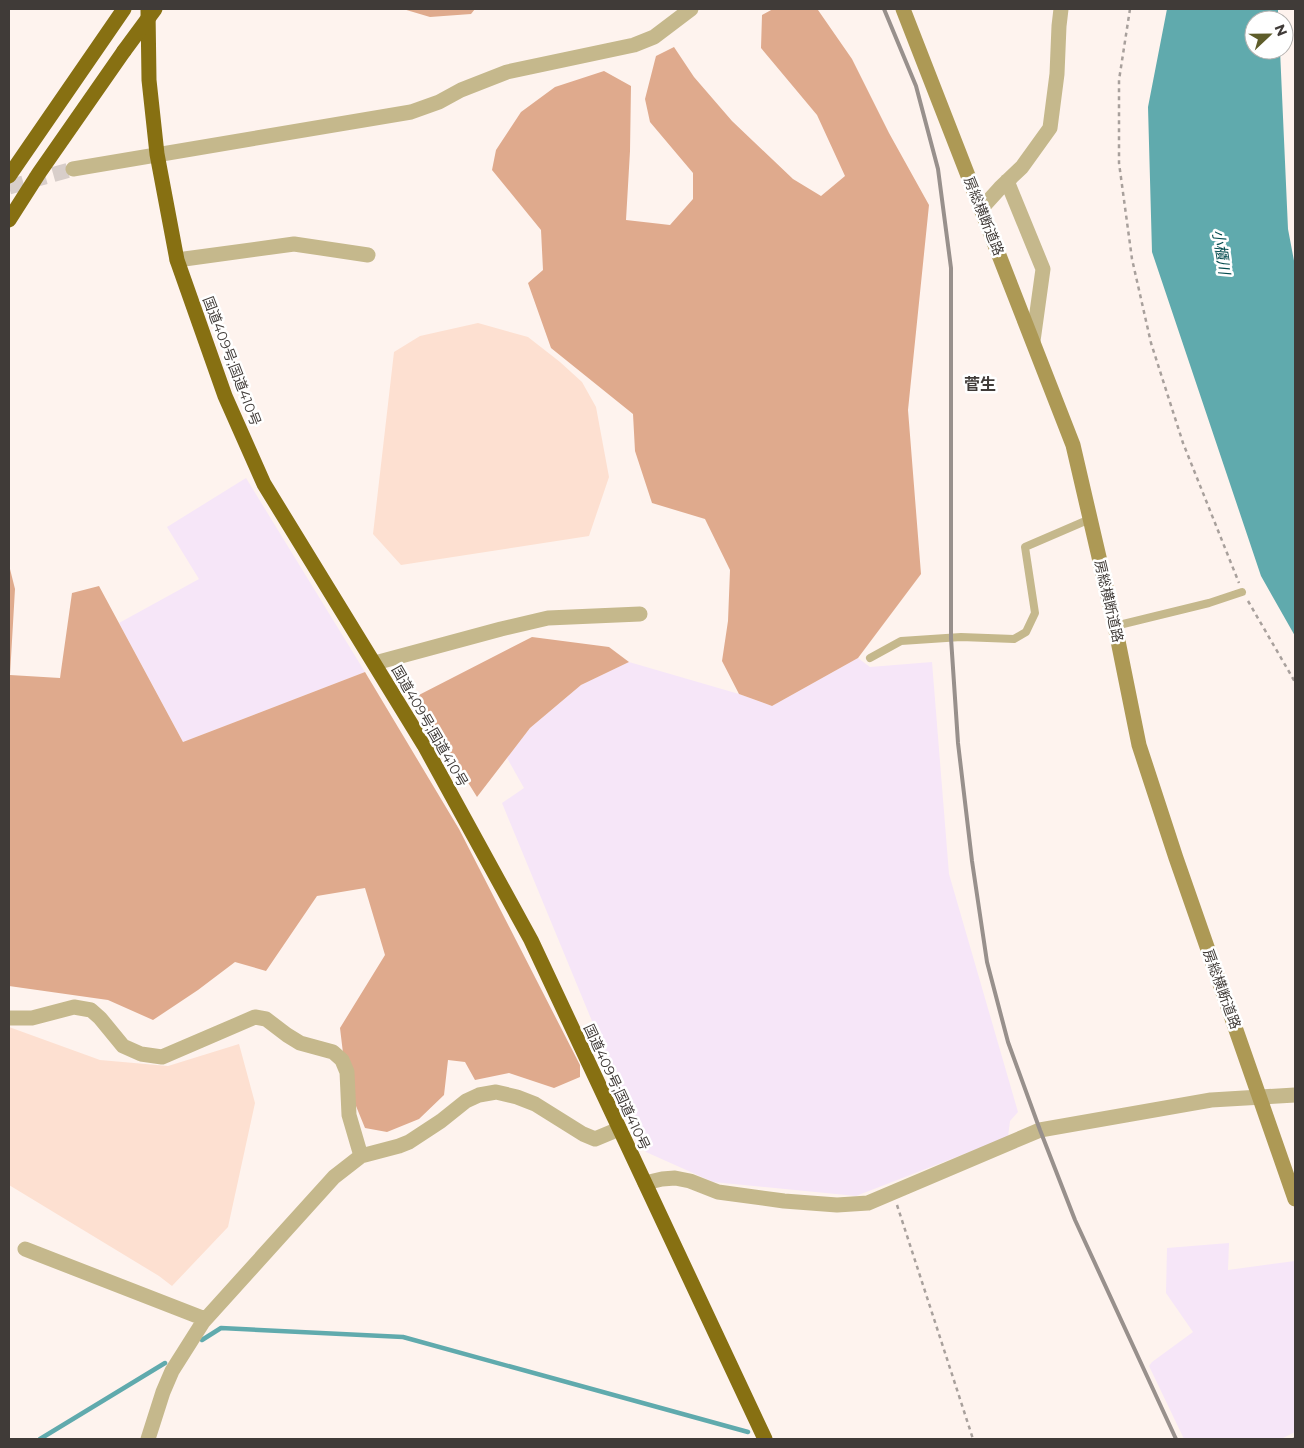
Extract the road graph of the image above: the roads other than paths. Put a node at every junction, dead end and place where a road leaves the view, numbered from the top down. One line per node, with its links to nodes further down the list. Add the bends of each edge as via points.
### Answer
1 (148, 9): 7 (highway, 国道409号;国道410号, via 149,80)
2 (155, 9): 12 (highway, bridge)
3 (691, 9): 7 (street, via 654,38 507,72 411,112)
4 (903, 9): 11 (street, 房総横断道路)
5 (1061, 9): 10 (street, via 1050,128 1022,167)
6 (123, 11): 9 (highway)
7 (157, 154): 8 (street); 14 (highway, 国道409号;国道410号)
8 (73, 169)
9 (9, 176)
10 (1007, 181): 11 (street); 15 (street, via 1043,269)
11 (981, 208): 15 (street, 房総横断道路)
12 (9, 220)
13 (368, 255): 14 (street, via 294,244)
14 (177, 260): 21 (highway, 国道409号;国道410号, via 225,396 264,484)
15 (1033, 340): 16 (street, 房総横断道路, via 1073,444)
16 (1090, 519): 19 (street, 房総横断道路); 20 (lane, via 1025,547 1035,613 1026,632 1014,639 961,637 901,641)
17 (1242, 592): 19 (lane)
18 (640, 614): 21 (street, via 548,618)
19 (1115, 626): 24 (street, 房総横断道路, via 1139,745)
20 (870, 658)
21 (375, 664): 25 (highway, 国道409号;国道410号, via 424,745 531,940)
22 (9, 1018): 26 (street, via 32,1018 74,1007 91,1010 123,1046 141,1054 162,1057 255,1017 266,1018 300,1043 333,1052 342,1060 347,1072 349,1115)
23 (1295, 1096): 24 (street)
24 (1260, 1097): 27 (street, via 1211,1100 1040,1130 868,1202 838,1205 784,1201 718,1192 675,1178); 28 (street, 房総横断道路)
25 (620, 1129): 26 (street, via 595,1139 535,1104 496,1092 466,1101 410,1142); 27 (highway, 国道409号;国道410号)
26 (361, 1156): 30 (street, via 334,1177)
27 (645, 1183): 32 (highway, 国道409号;国道410号)
28 (1295, 1199)
29 (25, 1249): 30 (street)
30 (205, 1320): 31 (street, via 172,1371)
31 (148, 1439)
32 (765, 1439)

